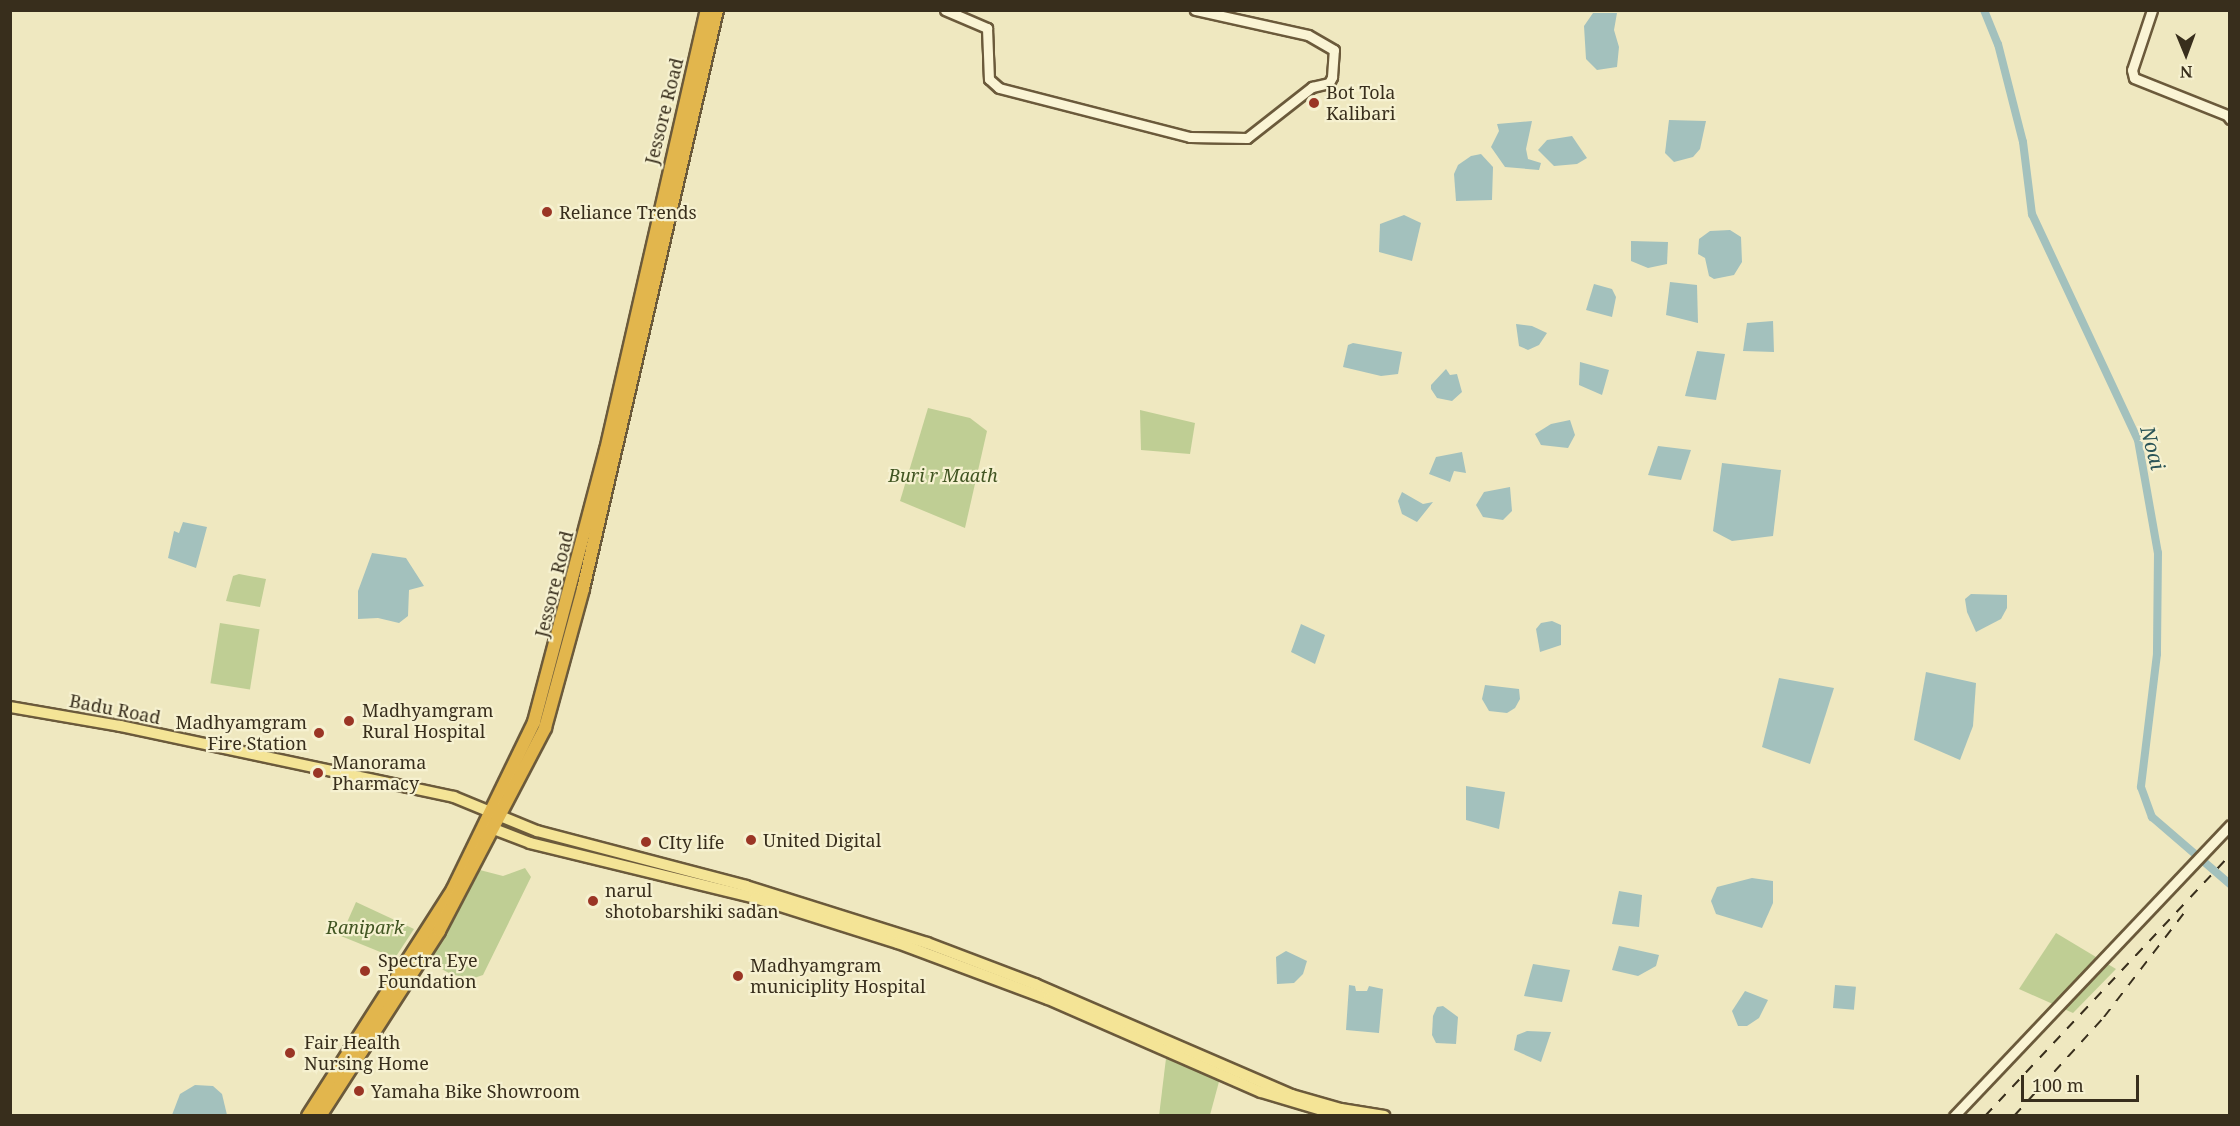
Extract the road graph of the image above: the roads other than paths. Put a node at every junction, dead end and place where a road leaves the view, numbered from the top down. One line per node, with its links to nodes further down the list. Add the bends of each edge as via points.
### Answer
1 (707, 10): 8 (highway, Jessore Road, via 550,674)
2 (717, 10): 8 (highway, Jessore Road, via 574,625 545,728)
3 (945, 10): 4 (street, via 987,28 989,79 999,88 1190,137 1247,138 1312,87 1329,83 1334,50 1308,35)
4 (1195, 10)
5 (2152, 10): 6 (street, via 2132,70 2134,78)
6 (2229, 119)
7 (10, 707): 8 (main road, Badu Road, via 418,788 472,803)
8 (493, 822): 10 (highway, Jessore Road); 11 (highway, via 439,930); 12 (main road, via 530,843 755,898 898,943 1028,990 1269,1096); 13 (main road, via 746,886 927,943 1035,984 1292,1095)
9 (2229, 825): 14 (street)
10 (308, 1116)
11 (320, 1116)
12 (1338, 1116)
13 (1384, 1116)
14 (1954, 1116)

